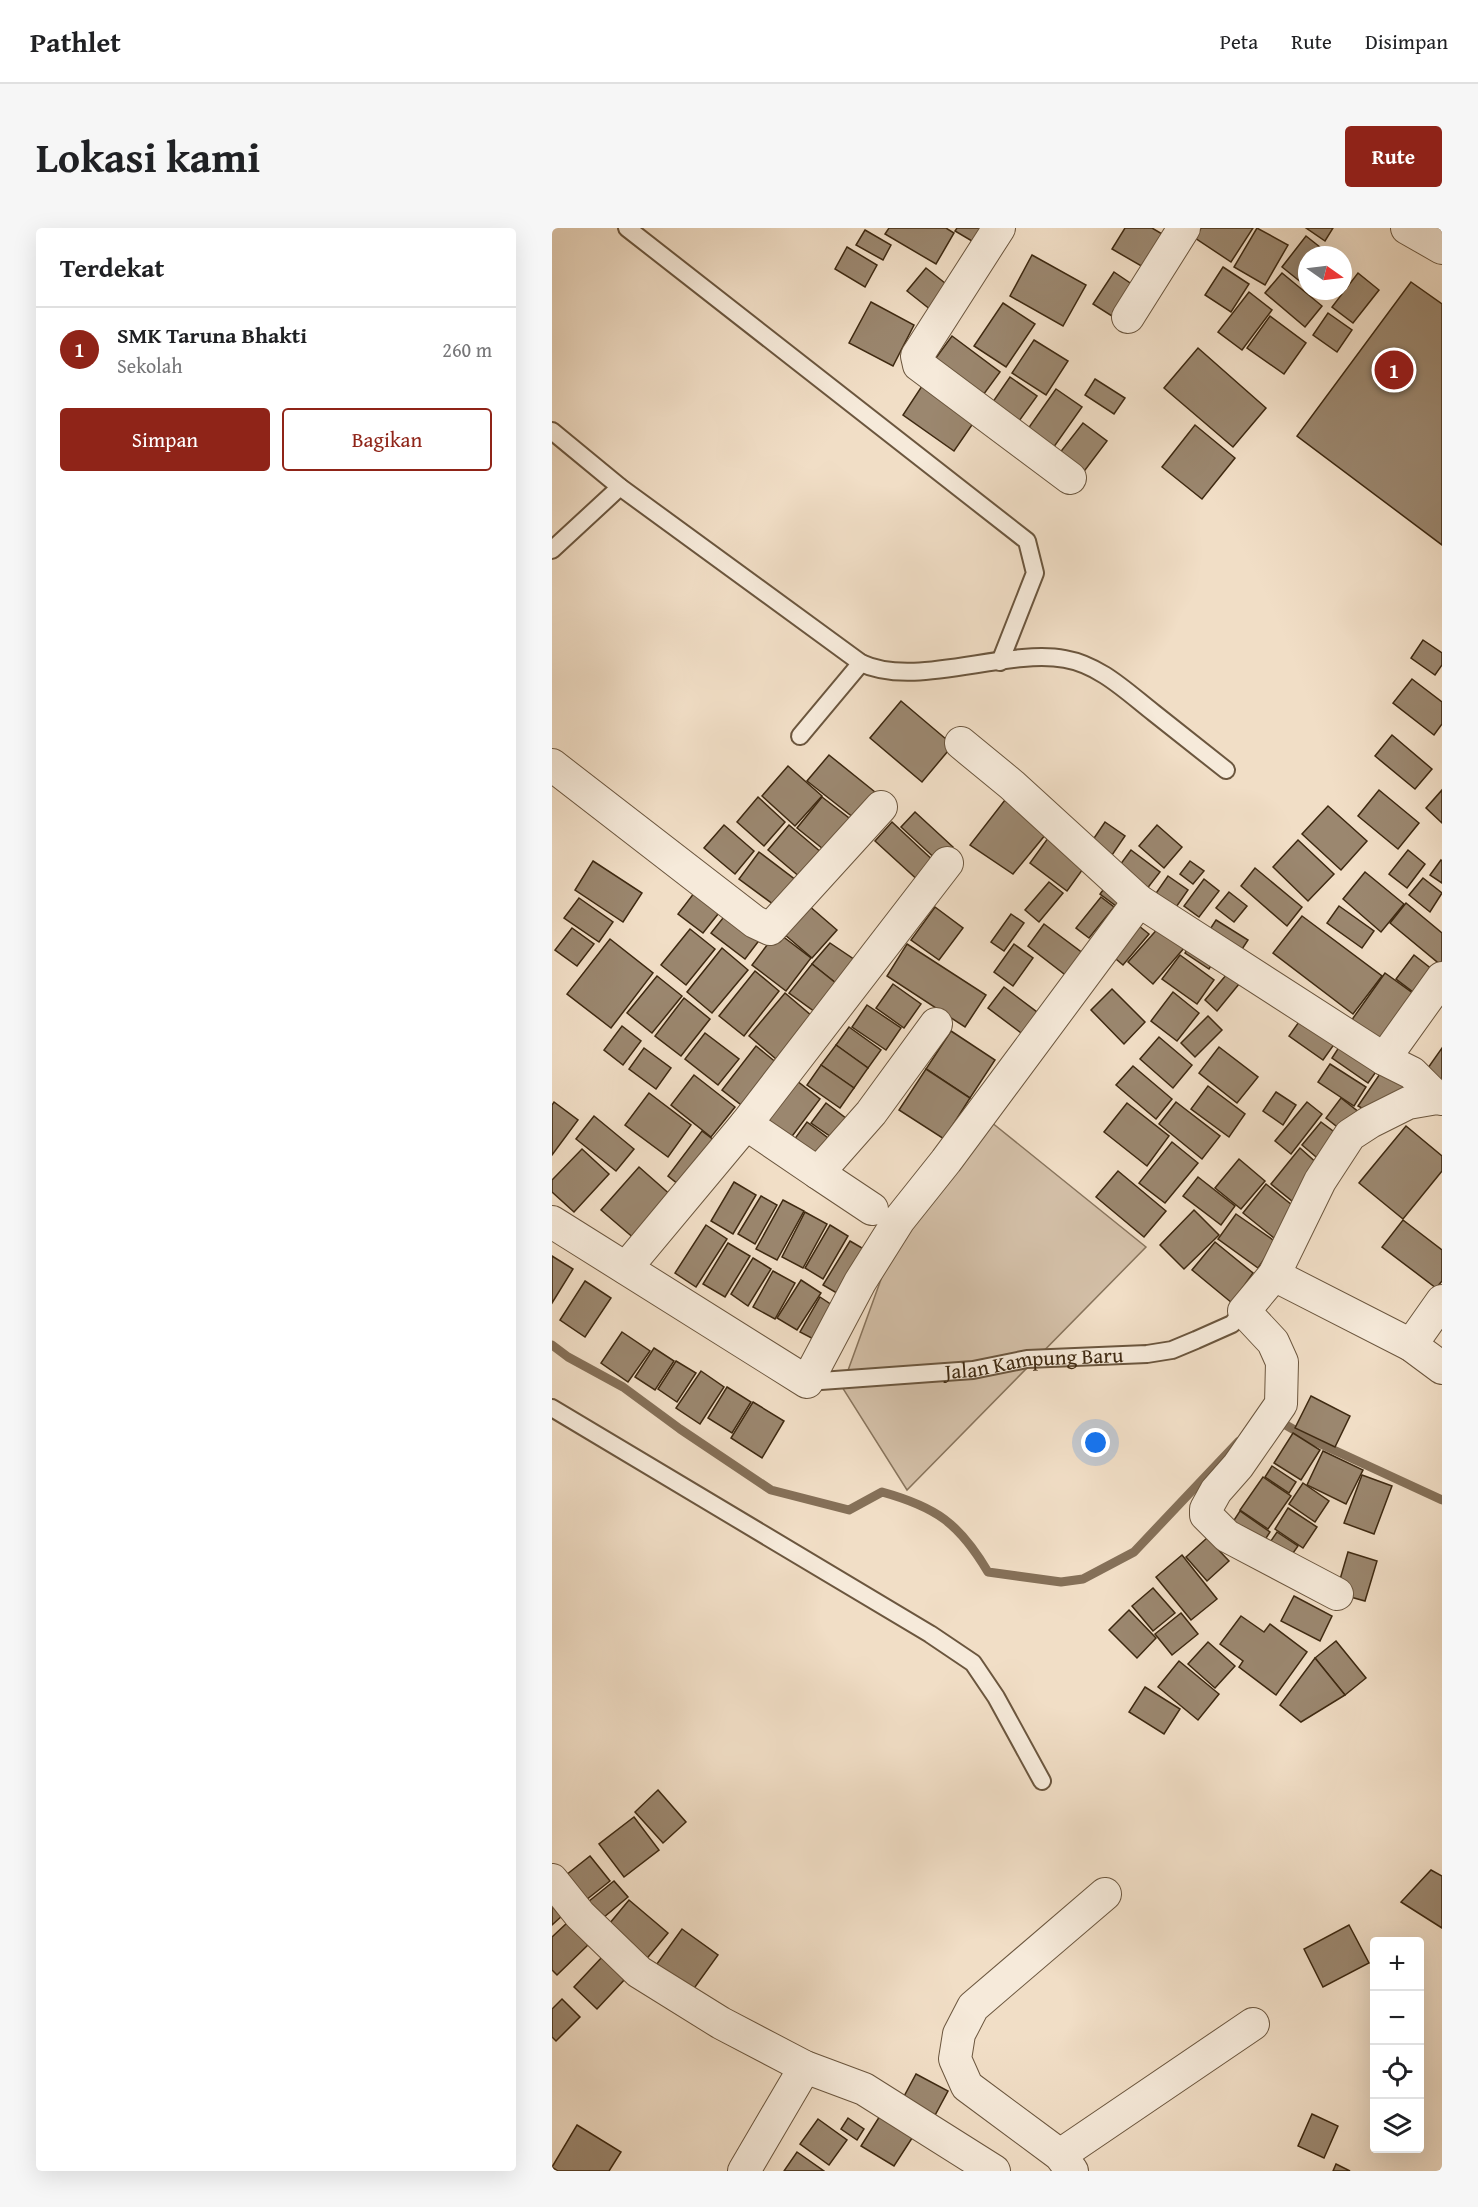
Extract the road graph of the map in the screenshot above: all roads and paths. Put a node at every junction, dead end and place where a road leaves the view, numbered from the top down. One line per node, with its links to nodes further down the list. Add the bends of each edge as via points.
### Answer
1 (627, 228): 11 (lane, via 1027,541 1035,573)
2 (999, 228): 8 (street, via 917,356 919,365)
3 (1184, 228): 6 (street)
4 (1407, 228): 5 (street)
5 (1442, 248)
6 (1128, 317)
7 (552, 431): 9 (lane)
8 (1070, 478)
9 (620, 487): 10 (lane); 12 (lane)
10 (552, 550)
11 (1000, 662): 12 (lane, via 900,671); 16 (lane, via 1040,657 1085,665 1110,678)
12 (861, 663): 13 (lane)
13 (800, 735)
14 (961, 743): 19 (street)
15 (552, 765): 17 (street, via 755,922 770,929)
16 (1226, 770)
17 (881, 807)
18 (947, 863): 24 (street)
19 (1139, 900): 22 (street); 34 (street, via 899,1220 860,1282)
20 (1442, 978): 22 (street)
21 (936, 1024): 25 (street, via 871,1113)
22 (1384, 1059): 23 (street, via 1412,1073)
23 (1439, 1099): 29 (street, Jalan Kampung Baru, via 1408,1103 1350,1135 1320,1181)
24 (746, 1124): 25 (street); 28 (street)
25 (818, 1173): 26 (street)
26 (872, 1209)
27 (552, 1222): 28 (street)
28 (626, 1268): 34 (street)
29 (1274, 1275): 31 (street, Jalan Kampung Baru); 32 (street)
30 (1442, 1301): 32 (street)
31 (1244, 1311): 34 (lane, Jalan Kampung Baru, via 1232,1324 1172,1350 1027,1359 973,1370); 36 (street, via 1273,1342 1282,1362 1274,1414 1216,1491 1206,1515 1227,1536)
32 (1411, 1345): 33 (street)
33 (1442, 1368)
34 (807, 1382)
35 (552, 1408): 37 (lane, via 973,1663)
36 (1337, 1594)
37 (1042, 1781)
38 (552, 1880): 41 (street, via 580,1914 639,1972 721,2023)
39 (1105, 1894): 42 (street, via 973,2007 959,2034 955,2059 967,2086)
40 (1253, 2024): 42 (street)
41 (805, 2067): 43 (street); 44 (street, via 864,2089)
42 (1066, 2163)
43 (744, 2171)
44 (994, 2171)

